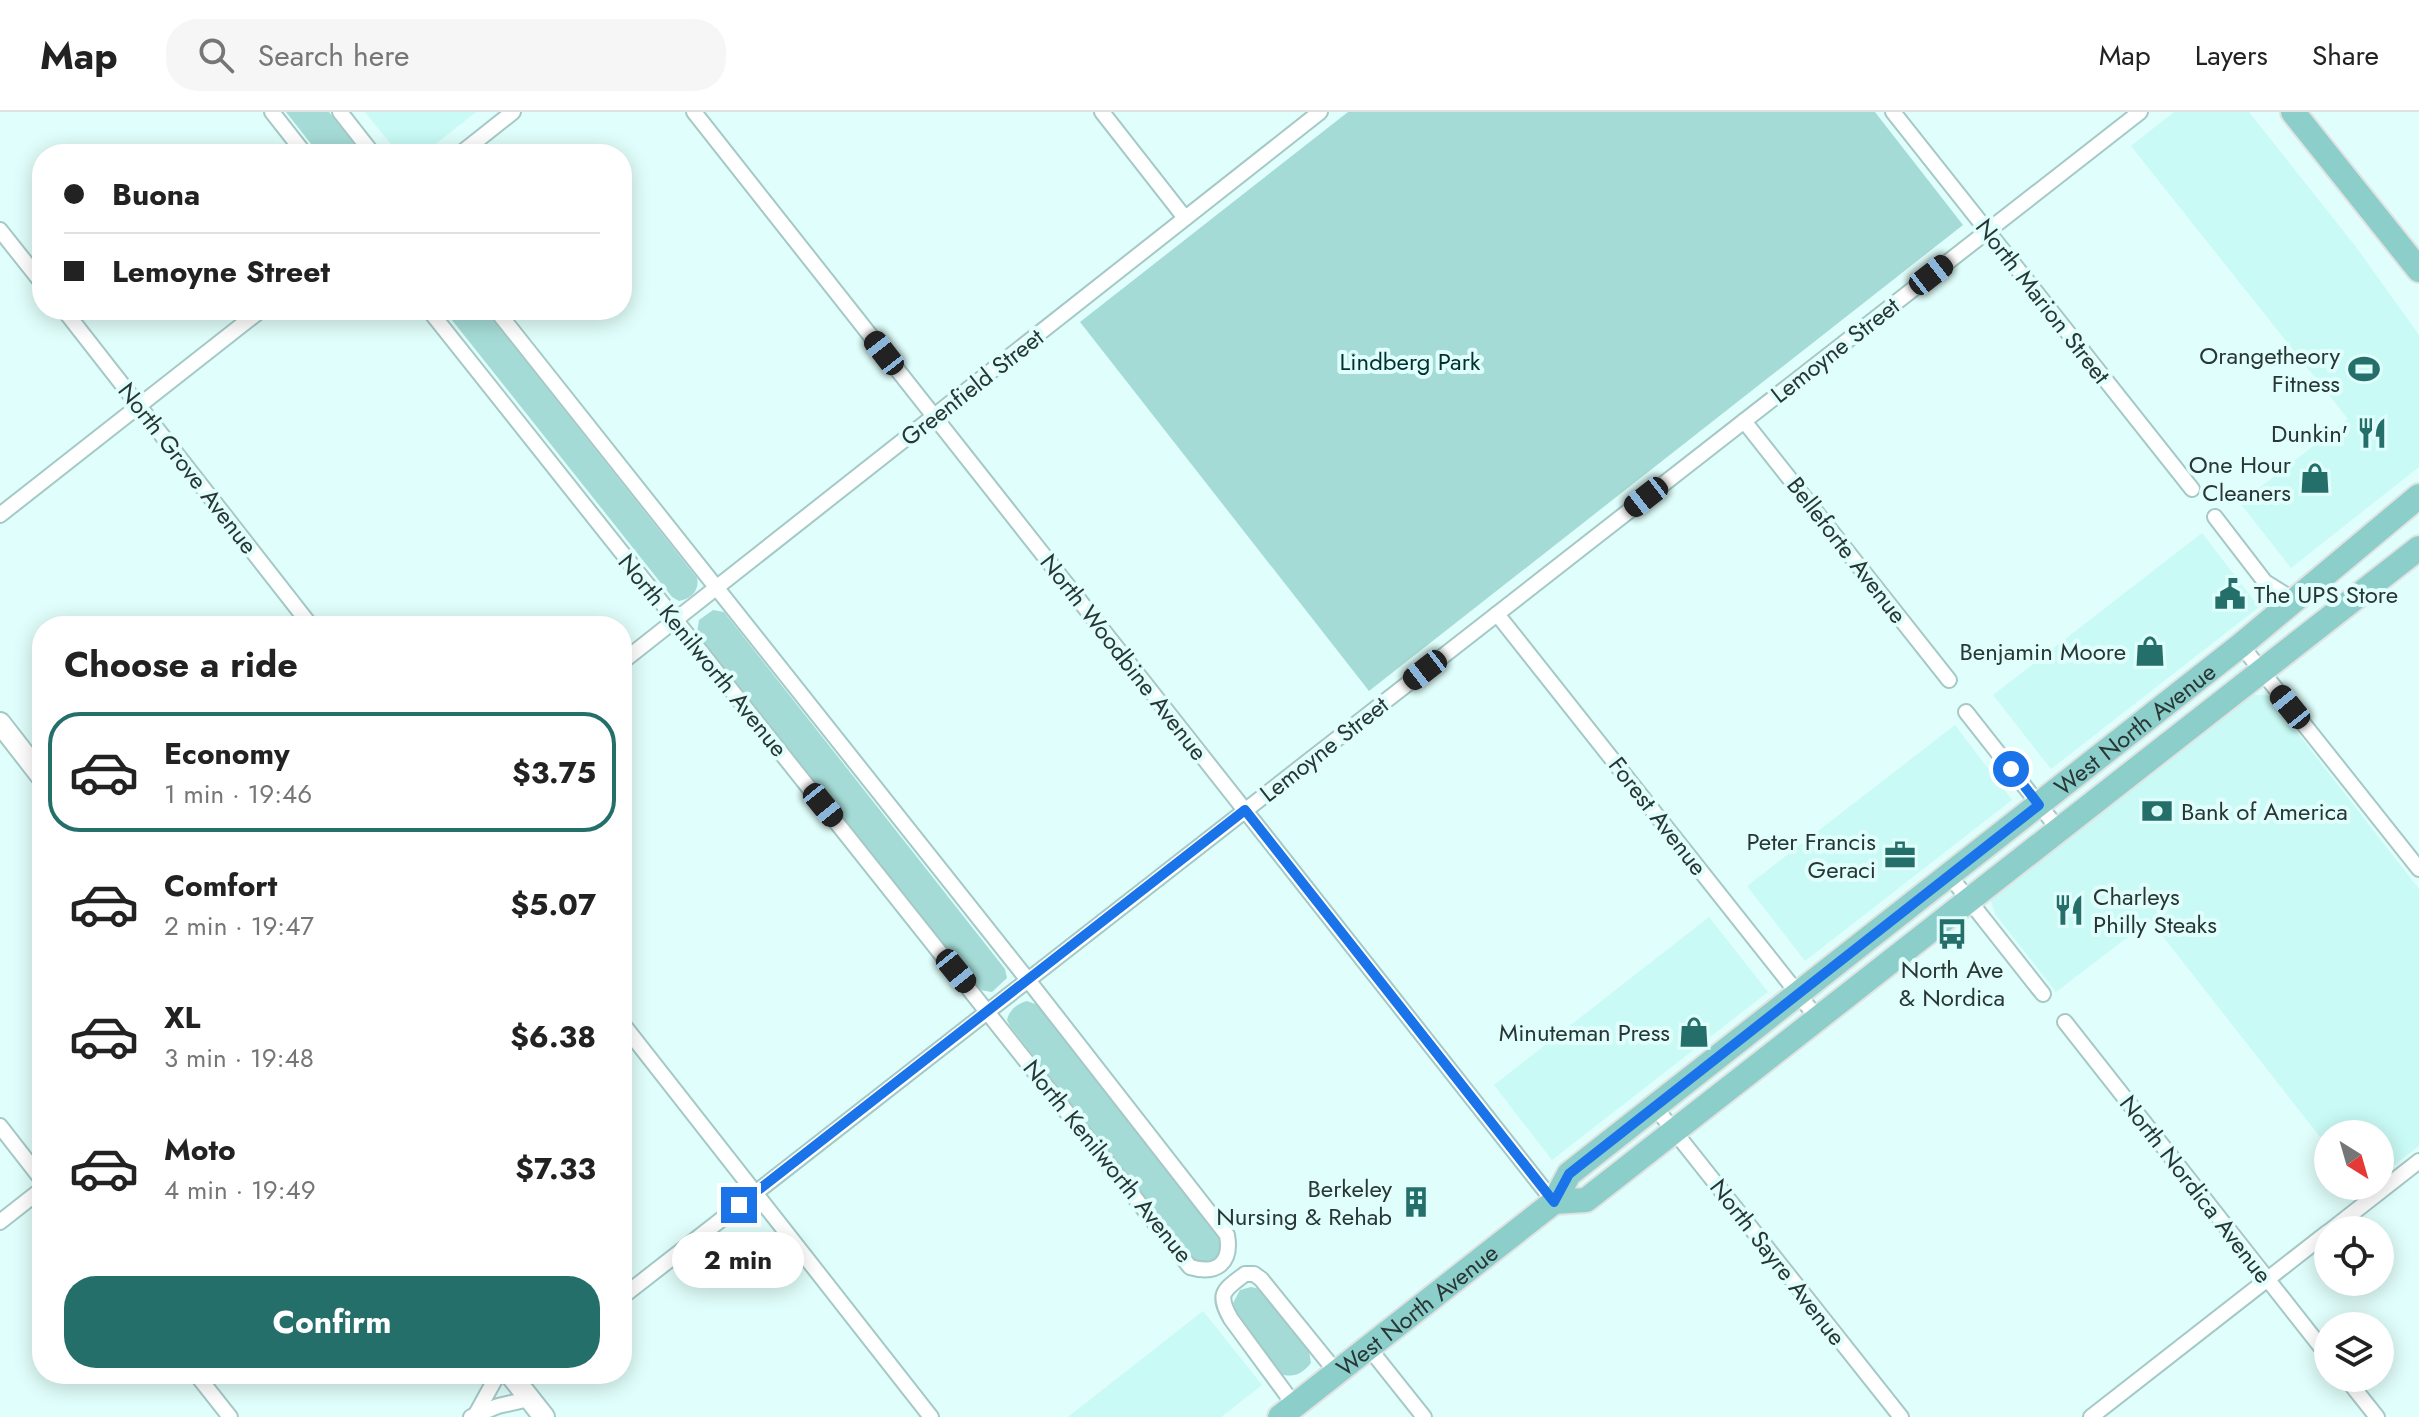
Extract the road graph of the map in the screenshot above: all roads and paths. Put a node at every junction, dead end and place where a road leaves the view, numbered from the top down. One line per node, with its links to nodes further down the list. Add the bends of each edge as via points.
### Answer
1 (272, 112): 10 (street)
2 (340, 112): 11 (street)
3 (513, 112): 12 (street)
4 (694, 112): 23 (street, North Woodbine Avenue)
5 (1102, 112): 13 (street)
6 (1320, 112): 13 (street, Greenfield Street)
7 (1893, 112): 15 (street, North Marion Street)
8 (2140, 112): 15 (street, Lemoyne Street)
9 (2293, 112): 17 (main road)
10 (297, 144)
11 (365, 144)
12 (473, 144)
13 (1185, 218): 23 (street, Greenfield Street)
14 (0, 230): 16 (street)
15 (1988, 231): 24 (street, Lemoyne Street); 25 (street, North Marion Street)
16 (32, 270)
17 (2419, 270)
18 (72, 320): 22 (street, North Grove Avenue)
19 (248, 320): 22 (street)
20 (437, 320): 35 (street, North Kenilworth Avenue)
21 (504, 320): 31 (street, North Kenilworth Avenue)
22 (139, 406): 27 (street); 34 (street, North Grove Avenue)
23 (935, 417): 31 (street, Greenfield Street); 44 (street, North Woodbine Avenue)
24 (1744, 421): 33 (street, Lemoyne Street); 39 (street, Belleforte Avenue)
25 (2192, 489)
26 (2419, 496): 32 (main road, West North Avenue)
27 (0, 515)
28 (2215, 517): 30 (street)
29 (2419, 548): 38 (main road, West North Avenue)
30 (2265, 582): 32 (street); 32 (street)
31 (716, 588): 35 (street, Greenfield Street); 49 (street, North Kenilworth Avenue)
32 (2284, 608): 36 (main road, West North Avenue)
33 (1497, 614): 44 (street, Lemoyne Street); 50 (street, Forest Avenue)
34 (303, 616)
35 (675, 620): 37 (street, Greenfield Street); 52 (street, North Kenilworth Avenue)
36 (2241, 645): 38 (street); 43 (main road, West North Avenue)
37 (632, 654)
38 (2262, 671): 45 (main road, West North Avenue); 46 (street)
39 (1949, 680)
40 (1966, 712): 43 (street)
41 (0, 723): 42 (street)
42 (32, 764)
43 (2039, 805): 45 (street); 47 (main road, West North Avenue)
44 (1245, 810): 49 (street, Lemoyne Street); 63 (street, North Woodbine Avenue)
45 (2059, 830): 48 (main road, West North Avenue)
46 (2419, 869)
47 (1949, 875): 48 (street); 50 (main road, West North Avenue)
48 (1969, 901): 51 (street); 53 (main road, West North Avenue)
49 (1028, 980): 52 (street, Lemoyne Street); 52 (street, North Kenilworth Avenue, via 1227,1235 1226,1259 1217,1267 1190,1267)
50 (1798, 994): 53 (street, Forest Avenue); 56 (main road, West North Avenue)
51 (2043, 994)
52 (988, 1011): 61 (street, Lemoyne Street)
53 (1818, 1019): 58 (main road, West North Avenue)
54 (2065, 1022): 67 (street, North Nordica Avenue)
55 (632, 1036): 61 (street)
56 (1655, 1107): 58 (street, North Sayre Avenue); 63 (main road, West North Avenue, via 1569,1174)
57 (0, 1126): 60 (street)
58 (1675, 1131): 63 (main road, West North Avenue, via 1586,1200); 83 (street, North Sayre Avenue)
59 (2419, 1161): 64 (street)
60 (32, 1167)
61 (755, 1193): 68 (street, Lemoyne Street); 81 (street)
62 (32, 1197): 65 (street)
63 (1554, 1202): 70 (main road, West North Avenue)
64 (2349, 1216)
65 (0, 1222)
66 (2314, 1244): 67 (street)
67 (2268, 1280): 69 (street, North Nordica Avenue); 84 (street)
68 (632, 1289)
69 (2314, 1338)
70 (1369, 1348): 71 (main road, West North Avenue); 82 (street)
71 (1337, 1373): 77 (main road, West North Avenue); 77 (street, via 1261,1279 1245,1274 1225,1289 1223,1306)
72 (204, 1384): 79 (street)
73 (504, 1384): 78 (street)
74 (518, 1384): 76 (street)
75 (2357, 1392): 85 (street)
76 (529, 1399): 78 (street); 80 (street)
77 (1288, 1411)
78 (474, 1415)
79 (230, 1417)
80 (544, 1417)
81 (931, 1417)
82 (1424, 1417)
83 (1901, 1417)
84 (2091, 1417)
85 (2377, 1417)

